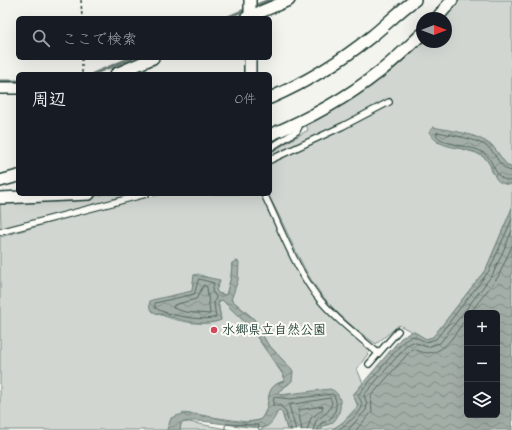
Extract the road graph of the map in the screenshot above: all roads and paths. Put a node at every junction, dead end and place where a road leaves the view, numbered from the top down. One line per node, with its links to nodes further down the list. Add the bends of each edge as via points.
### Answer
1 (82, 0): 9 (path)
2 (289, 0): 7 (street)
3 (408, 0): 6 (street)
4 (415, 0): 6 (street)
5 (452, 0): 8 (street)
6 (400, 10): 19 (street, via 372,36 326,69)
7 (250, 11)
8 (442, 12)
9 (82, 16)
10 (416, 39): 21 (street, via 379,73 346,96)
11 (82, 60): 14 (path)
12 (148, 60): 15 (street)
13 (250, 60): 16 (street)
14 (82, 72)
15 (121, 72)
16 (250, 72)
17 (0, 88): 18 (street)
18 (16, 88)
19 (272, 97)
20 (389, 102): 24 (lane)
21 (302, 121): 22 (street); 23 (lane, via 297,131)
22 (272, 134)
23 (272, 147)
24 (272, 159)
25 (16, 177): 26 (street)
26 (0, 181)
27 (44, 196): 30 (street)
28 (138, 196): 31 (lane)
29 (265, 196): 33 (lane, via 316,295)
30 (0, 198)
31 (0, 232)
32 (398, 331): 33 (lane)
33 (378, 353): 34 (lane)
34 (369, 364)

